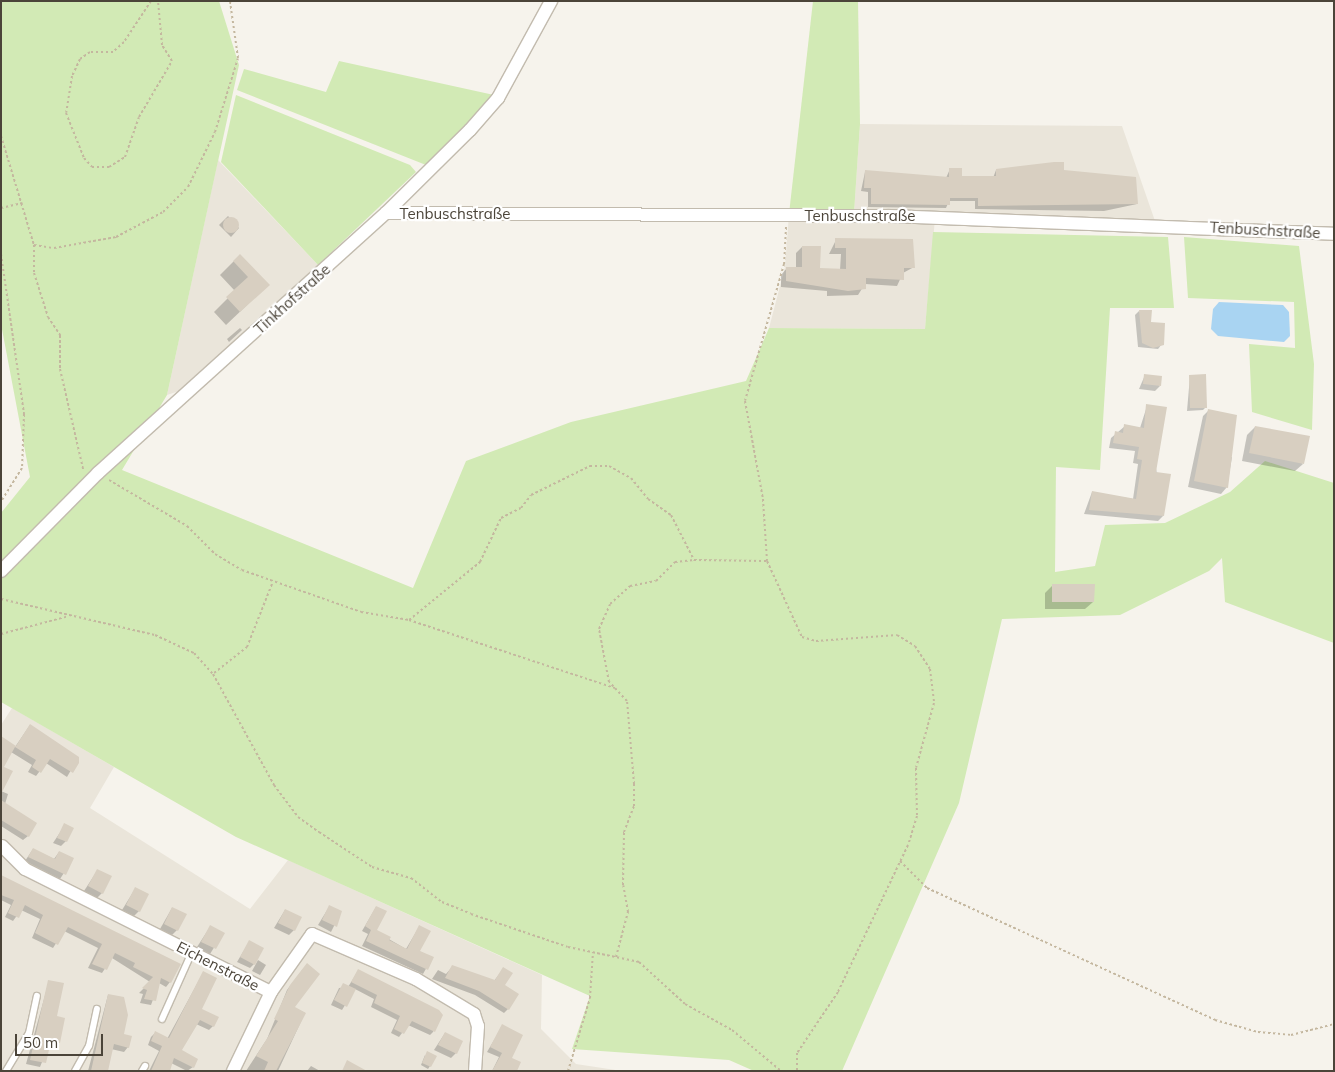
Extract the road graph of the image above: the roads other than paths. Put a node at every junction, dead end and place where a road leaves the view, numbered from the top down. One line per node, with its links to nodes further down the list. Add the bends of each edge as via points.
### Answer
1 (550, 1): 2 (street, Tinkhofstraße, via 498,98)
2 (386, 213): 3 (street, Tenbuschstraße, via 890,216); 4 (street, Tinkhofstraße, via 98,473)
3 (1334, 234)
4 (1, 571)
5 (2, 846): 6 (street, Eichenstraße, via 25,869)
6 (192, 952): 7 (street, Eichenstraße); 10 (lane)
7 (271, 992): 13 (street); 14 (street, Eichenstraße, via 312,934 416,979 474,1014 478,1026)
8 (37, 996): 11 (lane, via 29,1033)
9 (96, 1010): 12 (lane, via 89,1046)
10 (162, 1019)
11 (6, 1071)
12 (75, 1071)
13 (233, 1071)
14 (475, 1071)

